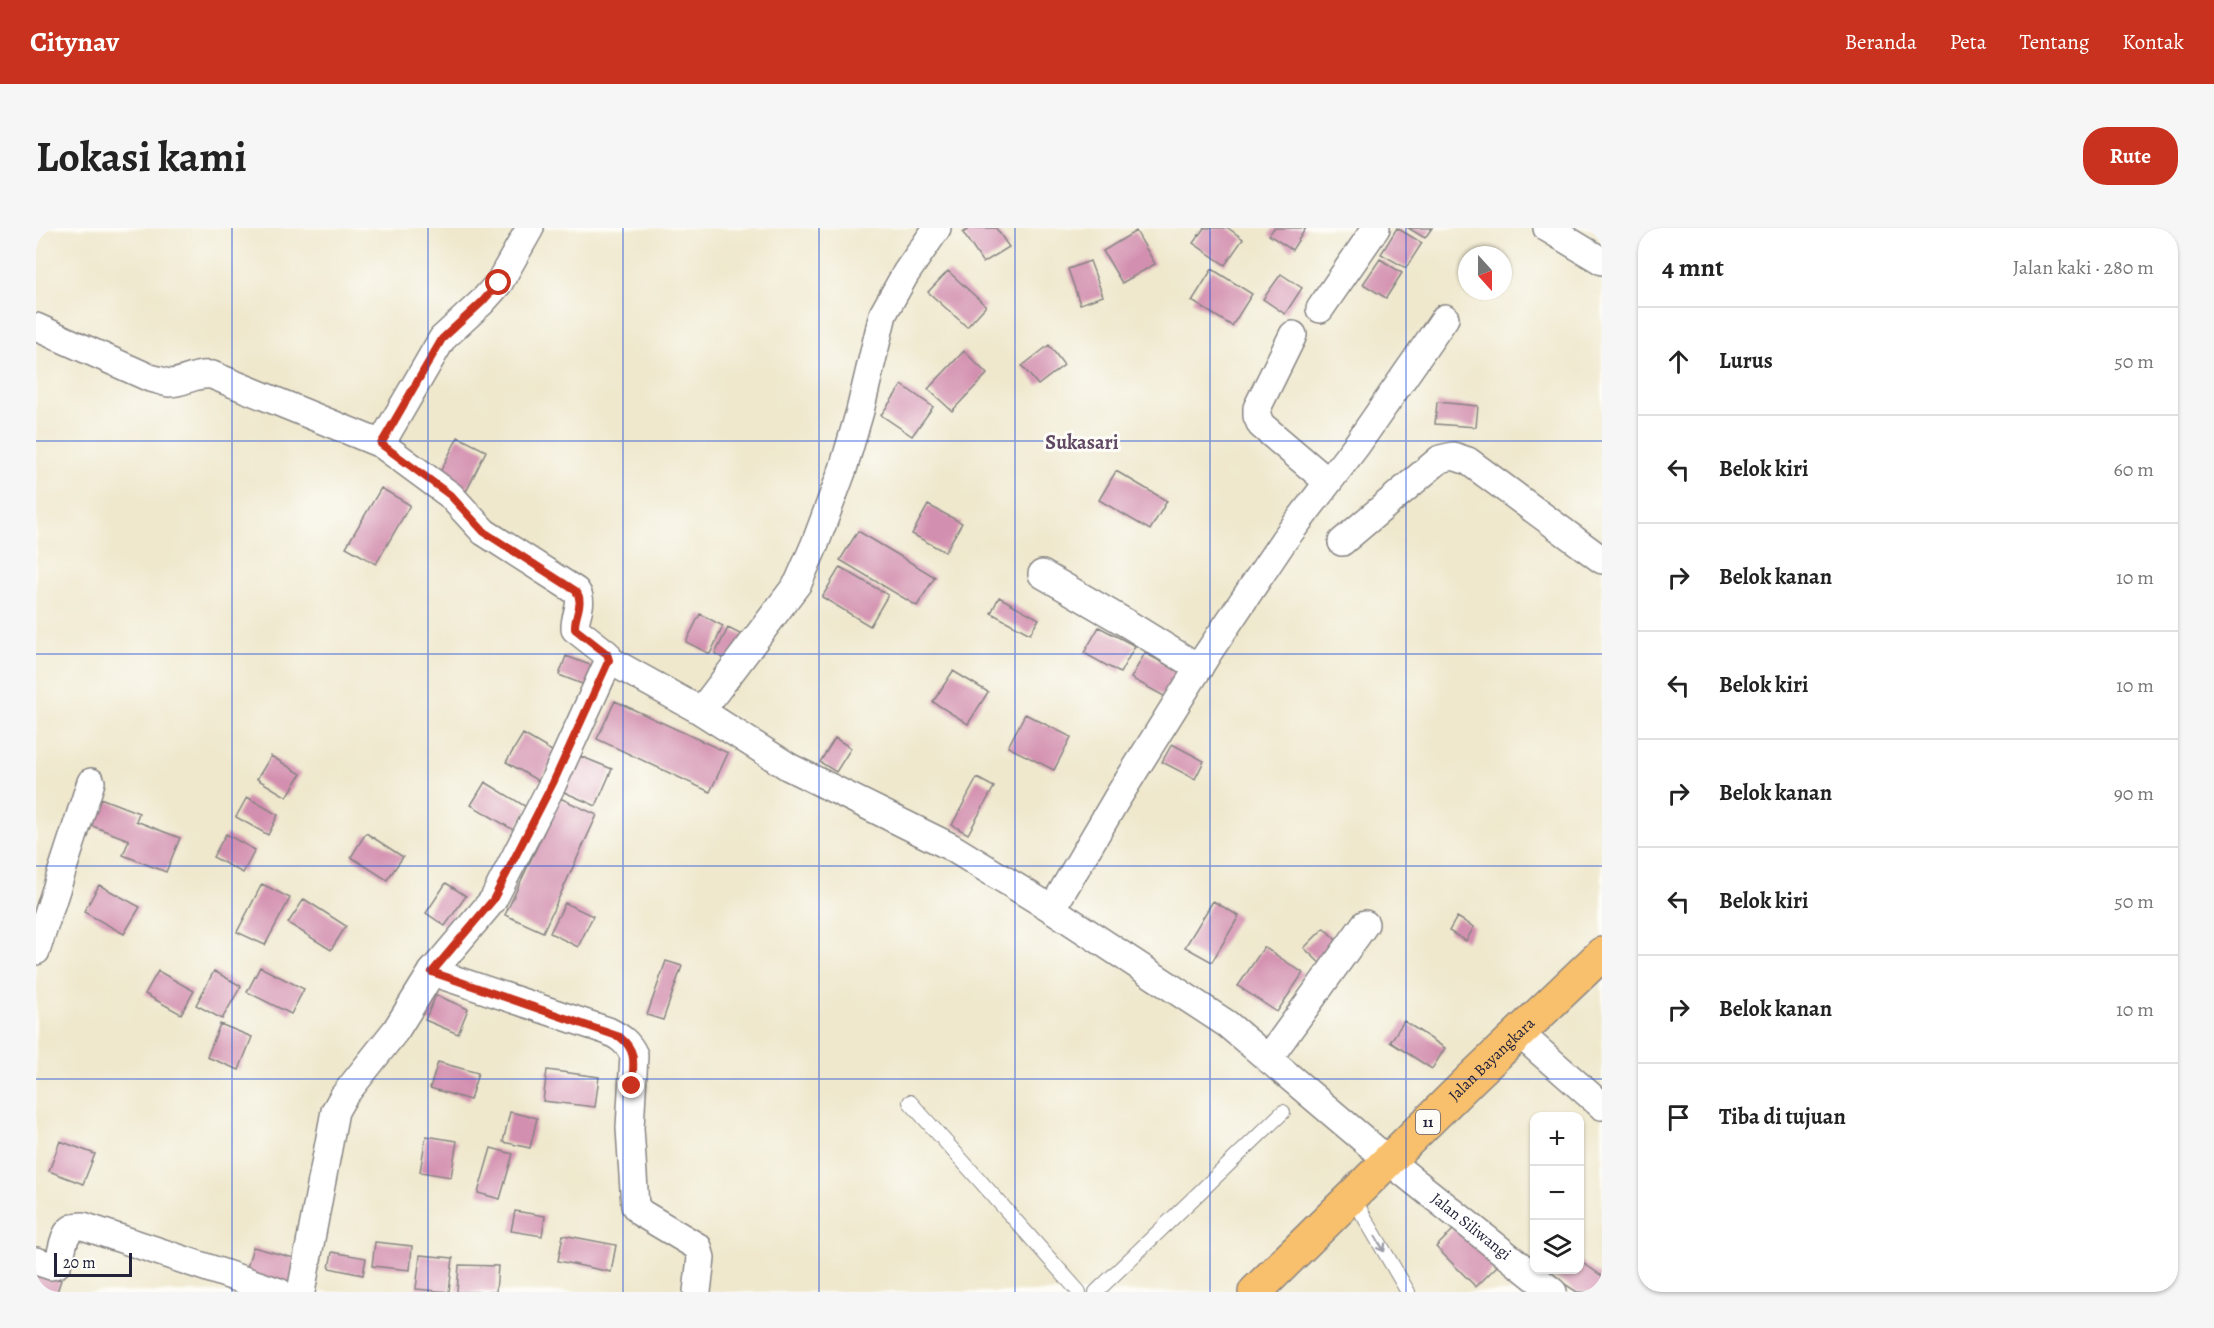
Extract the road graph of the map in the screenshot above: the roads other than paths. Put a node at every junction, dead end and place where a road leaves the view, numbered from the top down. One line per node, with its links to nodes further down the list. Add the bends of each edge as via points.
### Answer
1 (530, 228): 10 (street, via 499,283 442,339)
2 (1376, 228): 6 (street)
3 (1547, 228): 5 (street)
4 (926, 231): 17 (street, via 883,314 843,469 798,583)
5 (1602, 261)
6 (1320, 309)
7 (1445, 318): 11 (street)
8 (36, 327): 10 (street, via 150,378 169,383 199,374 212,375)
9 (1293, 335): 11 (street, via 1257,408 1257,416 1261,425)
10 (381, 444): 15 (street, Jalan Siliwangi, via 450,495 484,532 576,591 580,604 575,629 607,654)
11 (1328, 482): 16 (street)
12 (1342, 542): 13 (street, via 1440,459 1453,456 1468,461)
13 (1602, 560)
14 (1042, 574): 16 (street)
15 (609, 660): 17 (street, Jalan Siliwangi); 23 (street, via 553,783 493,900)
16 (1198, 668): 19 (street)
17 (701, 711): 19 (street, Jalan Siliwangi, via 789,767 951,847)
18 (91, 782): 21 (street)
19 (1052, 909): 25 (street, Jalan Siliwangi, via 1227,1024)
20 (1365, 924): 25 (street)
21 (36, 951)
22 (1602, 954): 24 (highway, Jalan Bayangkara / 11)
23 (432, 972): 33 (street, via 396,1030 335,1111); 34 (street, via 608,1031 630,1047 634,1055 630,1128 635,1206 698,1248 701,1258)
24 (1519, 1033): 27 (street); 29 (highway, Jalan Bayangkara / 11)
25 (1268, 1059): 29 (street, Jalan Siliwangi)
26 (910, 1102): 35 (lane)
27 (1602, 1106)
28 (1283, 1112): 36 (lane)
29 (1389, 1161): 30 (highway, Jalan Bayangkara / 11); 39 (street, Jalan Siliwangi)
30 (1352, 1196): 37 (highway, Jalan Bayangkara / 11); 38 (lane, one-way to 38)
31 (36, 1261): 32 (street, via 57,1264 67,1232 83,1226)
32 (279, 1292)
33 (301, 1292)
34 (697, 1292)
35 (1078, 1292)
36 (1096, 1292)
37 (1255, 1292)
38 (1408, 1292)
39 (1553, 1292)

